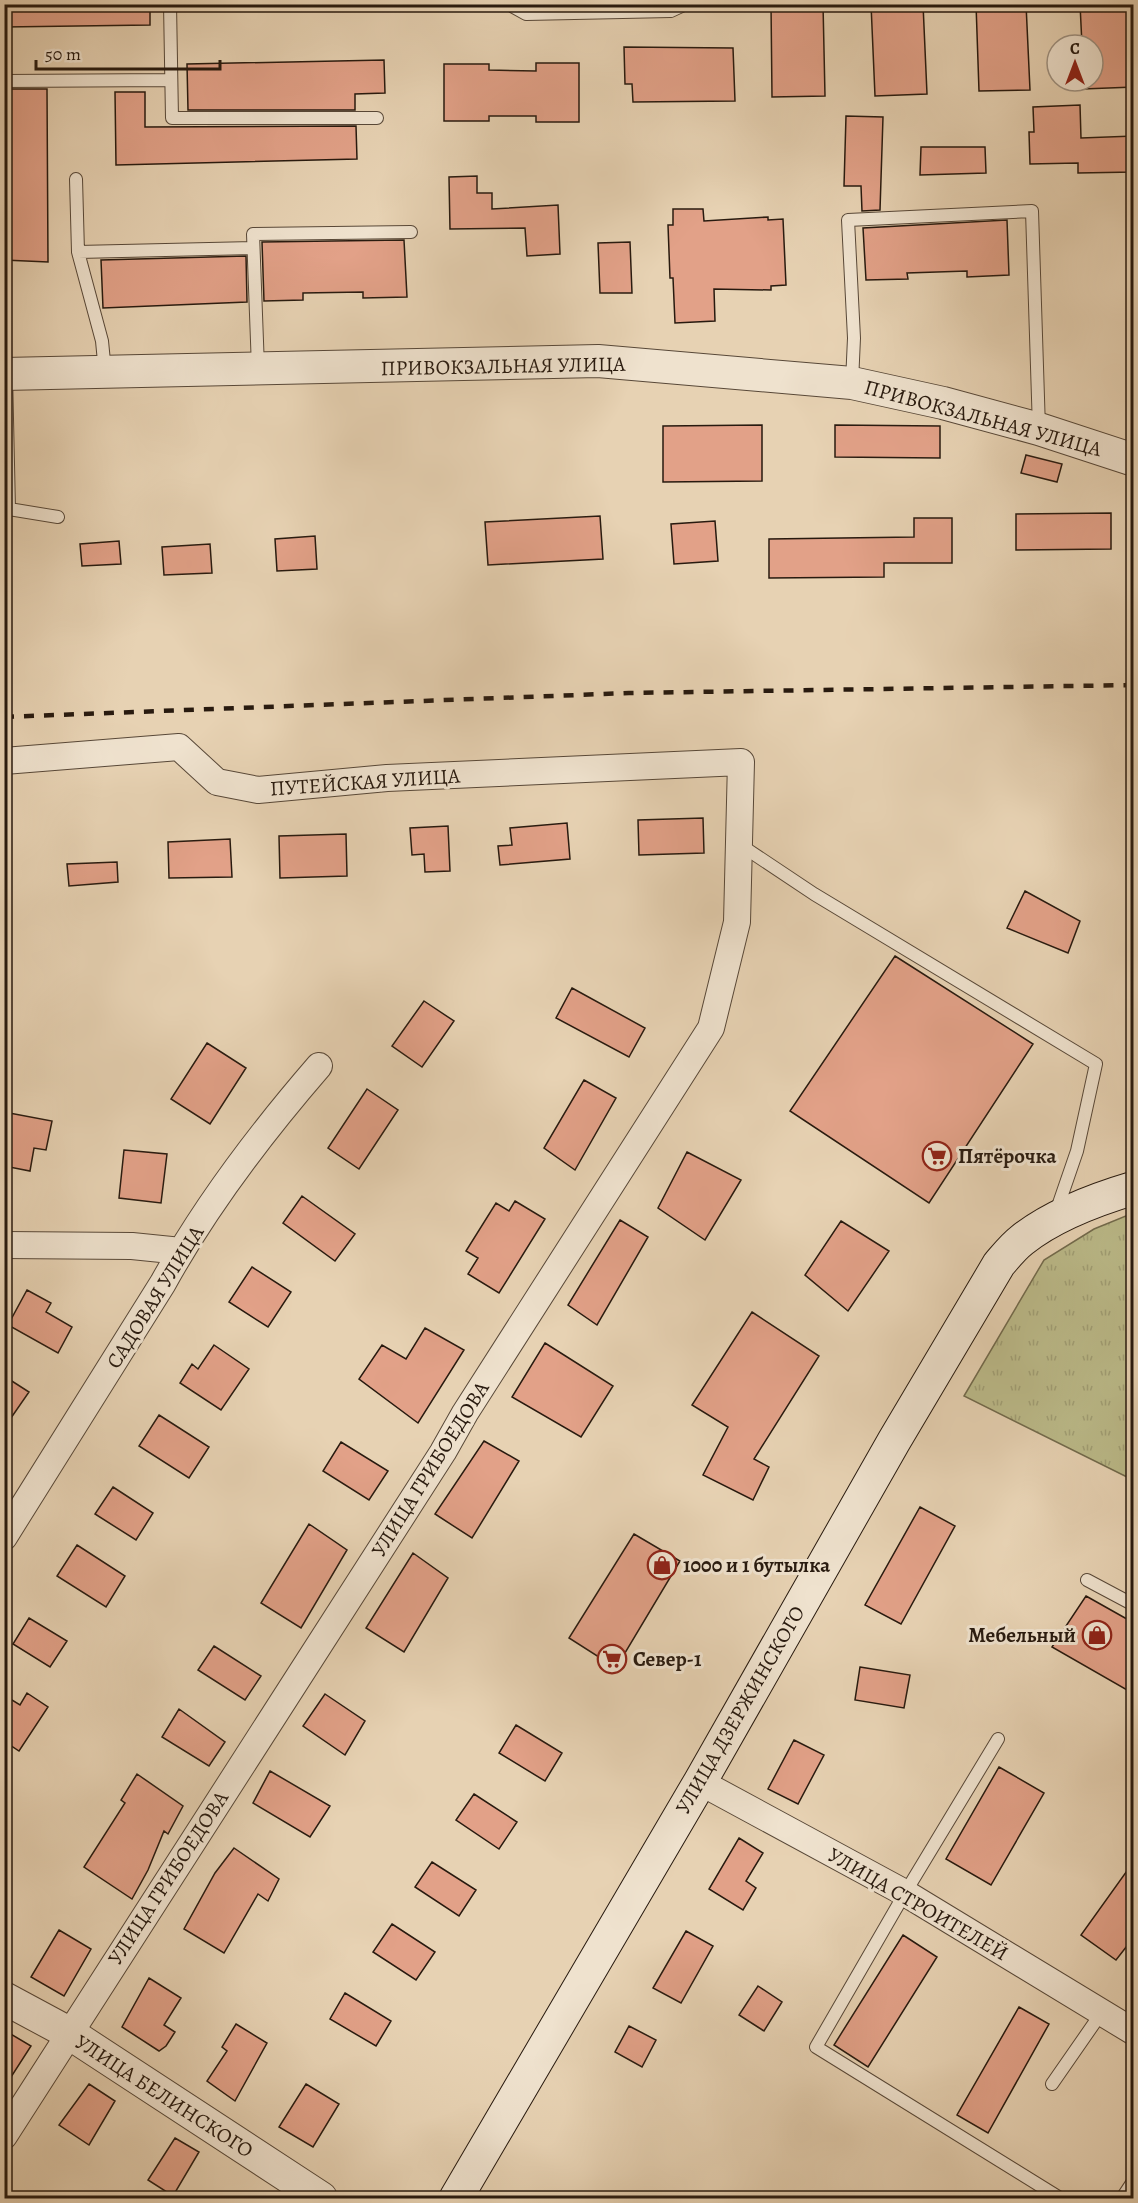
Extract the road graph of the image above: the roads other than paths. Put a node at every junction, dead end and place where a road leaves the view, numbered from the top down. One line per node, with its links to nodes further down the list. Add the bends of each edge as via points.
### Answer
1 (170, 4): 4 (lane)
2 (508, 4): 3 (lane, via 526,14 671,12)
3 (686, 4)
4 (171, 80): 5 (lane); 6 (lane, via 172,118)
5 (4, 81)
6 (377, 118)
7 (76, 179): 10 (lane)
8 (411, 232): 9 (lane, via 253,234)
9 (253, 248): 10 (lane); 11 (lane)
10 (78, 252): 12 (lane, via 102,341)
11 (258, 369): 12 (street, ПРИВОКЗАЛЬНАЯ УЛИЦА); 14 (street, ПРИВОКЗАЛЬНАЯ УЛИЦА, via 598,361)
12 (105, 373): 13 (street, ПРИВОКЗАЛЬНАЯ УЛИЦА)
13 (5, 374): 17 (lane, via 9,509)
14 (852, 383): 15 (street, ПРИВОКЗАЛЬНАЯ УЛИЦА, via 943,402); 15 (lane, via 854,338 848,220 1032,211)
15 (1039, 429): 16 (street, ПРИВОКЗАЛЬНАЯ УЛИЦА)
16 (1134, 460)
17 (58, 517)
18 (4, 760): 19 (street, ПУТЕЙСКАЯ УЛИЦА, via 179,747 217,782 258,790 387,778)
19 (741, 762): 20 (street, УЛИЦА ГРИБОЕДОВА)
20 (739, 844): 23 (lane, via 814,894 1096,1064 1077,1151); 35 (street, УЛИЦА ГРИБОЕДОВА, via 737,922 711,1028)
21 (319, 1066): 25 (street, САДОВАЯ УЛИЦА, via 271,1121)
22 (1134, 1188): 23 (main road, УЛИЦА ДЗЕРЖИНСКОГО, via 1095,1200)
23 (1052, 1222): 30 (main road, УЛИЦА ДЗЕРЖИНСКОГО, via 1022,1240 999,1264)
24 (4, 1245): 25 (street, via 132,1246)
25 (181, 1251): 26 (street, САДОВАЯ УЛИЦА)
26 (4, 1537)
27 (1086, 1580): 28 (lane)
28 (1134, 1605)
29 (998, 1739): 31 (lane)
30 (700, 1782): 31 (street, УЛИЦА СТРОИТЕЛЕЙ); 40 (main road, УЛИЦА ДЗЕРЖИНСКОГО)
31 (905, 1893): 33 (street, УЛИЦА СТРОИТЕЛЕЙ); 41 (lane, via 816,2047)
32 (4, 1998): 35 (street, УЛИЦА БЕЛИНСКОГО)
33 (1102, 2013): 34 (street, УЛИЦА СТРОИТЕЛЕЙ); 36 (lane)
34 (1134, 2032)
35 (69, 2033): 37 (street, УЛИЦА ГРИБОЕДОВА); 39 (street, УЛИЦА БЕЛИНСКОГО)
36 (1052, 2084)
37 (4, 2136)
38 (1134, 2180): 42 (lane)
39 (321, 2199)
40 (456, 2199)
41 (1060, 2199)
42 (1122, 2199)

